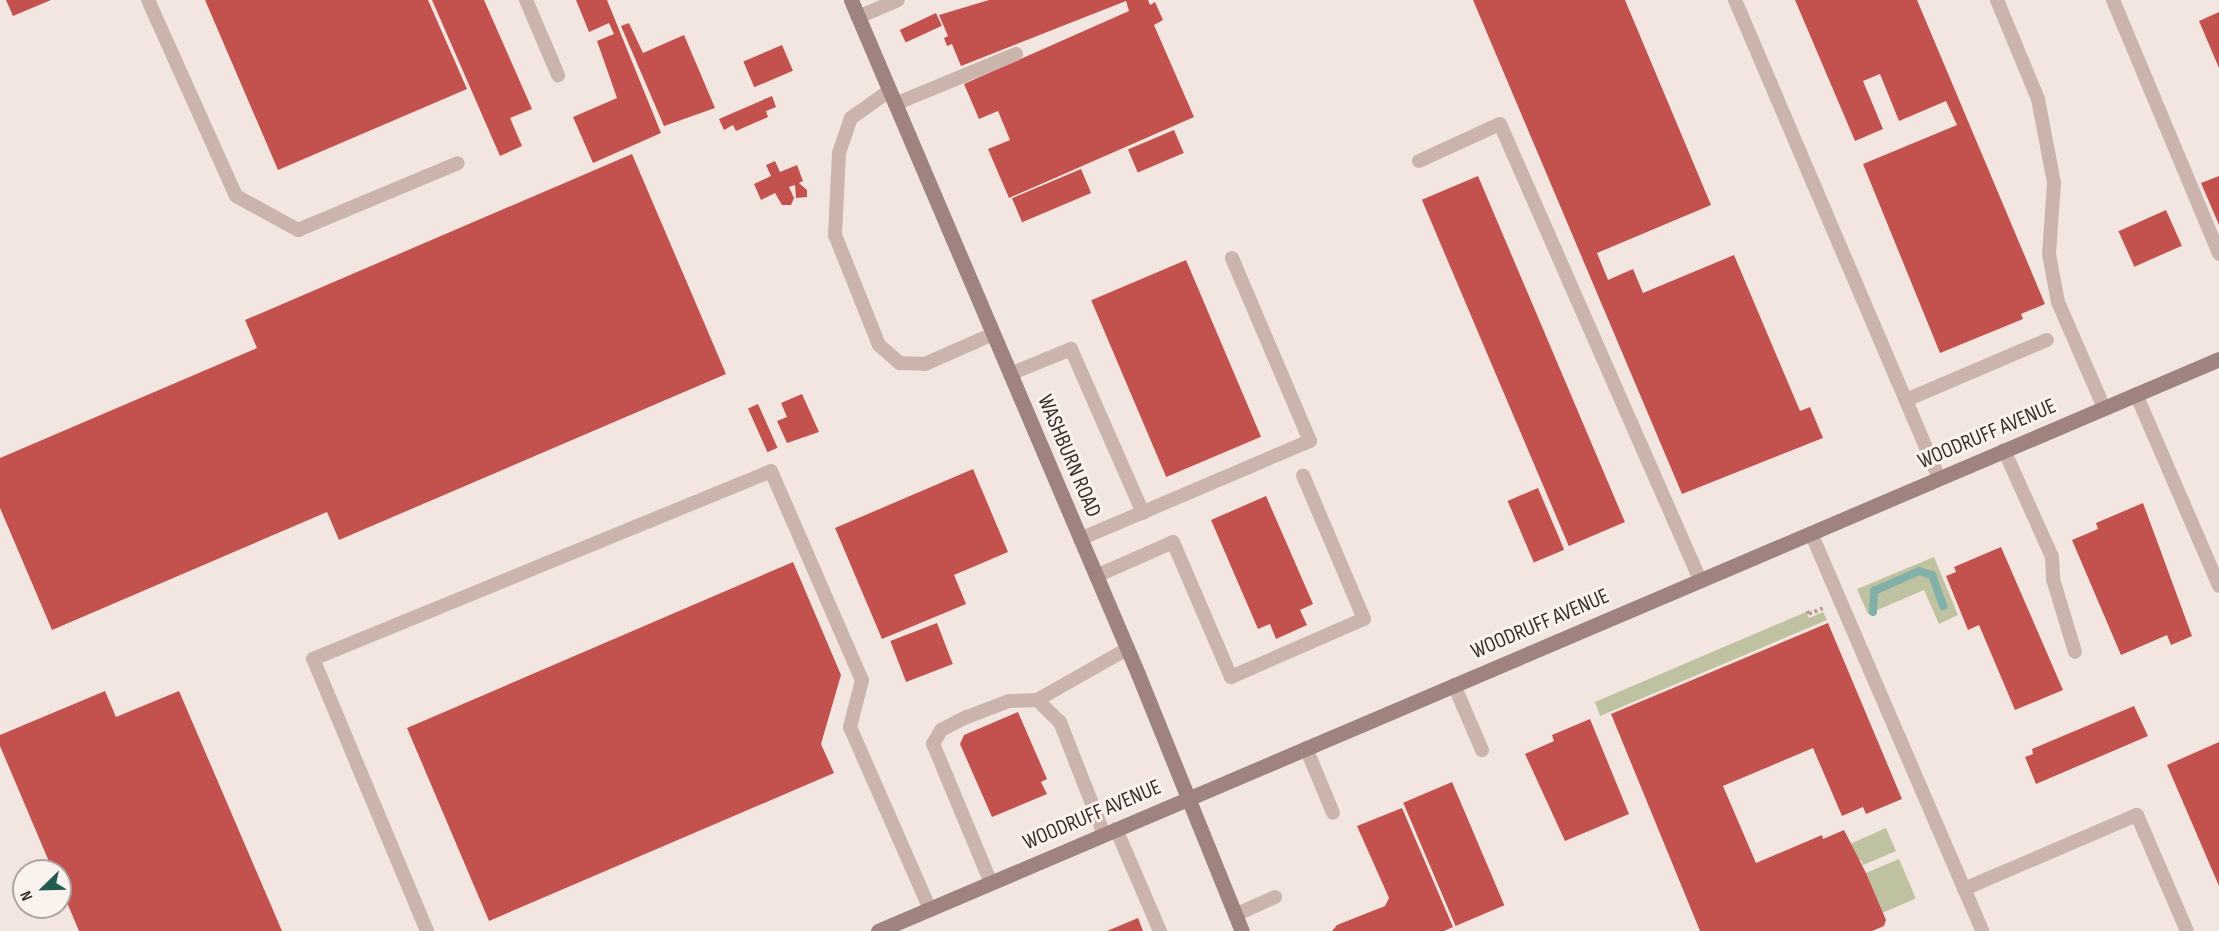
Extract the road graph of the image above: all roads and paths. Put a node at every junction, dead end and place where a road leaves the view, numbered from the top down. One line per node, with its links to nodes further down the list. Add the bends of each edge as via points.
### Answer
1 (148, 0): 13 (lane, via 236,196 298,230)
2 (525, 0): 10 (lane)
3 (851, 0): 8 (main road, WASHBURN ROAD)
4 (898, 0): 8 (lane)
5 (1735, 0): 21 (lane)
6 (1997, 0): 22 (lane, via 2038,99 2054,183 2049,254 2058,302)
7 (2113, 0): 14 (lane)
8 (858, 17): 11 (main road, WASHBURN ROAD)
9 (1016, 54): 11 (lane)
10 (558, 75)
11 (892, 97): 16 (main road, WASHBURN ROAD); 16 (lane, via 851,118 839,153 835,235 879,345 900,363 926,364)
12 (1419, 161): 30 (lane, via 1500,124)
13 (458, 163)
14 (2219, 254)
15 (1232, 258): 26 (lane, via 1310,441)
16 (993, 334): 19 (main road, WASHBURN ROAD)
17 (2047, 340): 21 (lane)
18 (2219, 359): 20 (main road, WOODRUFF AVENUE)
19 (1010, 374): 26 (lane, via 1071,348); 28 (main road, WASHBURN ROAD)
20 (2136, 394): 22 (main road, WOODRUFF AVENUE); 31 (lane)
21 (1906, 400): 25 (lane)
22 (2104, 408): 23 (main road, WOODRUFF AVENUE)
23 (2004, 450): 25 (main road, WOODRUFF AVENUE); 35 (lane, via 2052,557 2053,579)
24 (1303, 475): 29 (lane, via 1364,619 1230,677 1173,543)
25 (1939, 478): 27 (main road, WOODRUFF AVENUE)
26 (1143, 513): 28 (lane)
27 (1811, 533): 30 (main road, WOODRUFF AVENUE); 44 (lane)
28 (1080, 538): 29 (main road, WASHBURN ROAD)
29 (1096, 576): 34 (main road, WASHBURN ROAD)
30 (1700, 580): 36 (main road, WOODRUFF AVENUE)
31 (2219, 586)
32 (1807, 611): 33 (path, via 1809,615 1824,608)
33 (1827, 615)
34 (1127, 649): 37 (lane); 40 (main road, WASHBURN ROAD)
35 (2075, 652)
36 (1454, 685): 38 (main road, WOODRUFF AVENUE); 39 (lane)
37 (1037, 700): 42 (lane, via 1060,722); 43 (lane, via 1008,701 967,717 940,730 933,744)
38 (1306, 748): 40 (main road, WOODRUFF AVENUE); 41 (lane)
39 (1482, 750)
40 (1188, 798): 42 (main road, WOODRUFF AVENUE); 47 (main road, WASHBURN ROAD)
41 (1332, 813)
42 (1110, 832): 43 (main road, WOODRUFF AVENUE); 50 (lane)
43 (991, 882): 46 (main road, WOODRUFF AVENUE)
44 (1964, 889): 52 (lane); 53 (lane, via 2137,815)
45 (1275, 897): 47 (lane)
46 (930, 909): 48 (lane, via 850,727 862,680 771,471 313,659); 49 (main road, WOODRUFF AVENUE)
47 (1235, 915): 51 (main road, WASHBURN ROAD)
48 (427, 931)
49 (878, 931)
50 (1160, 931)
51 (1242, 931)
52 (1982, 931)
53 (2187, 931)

